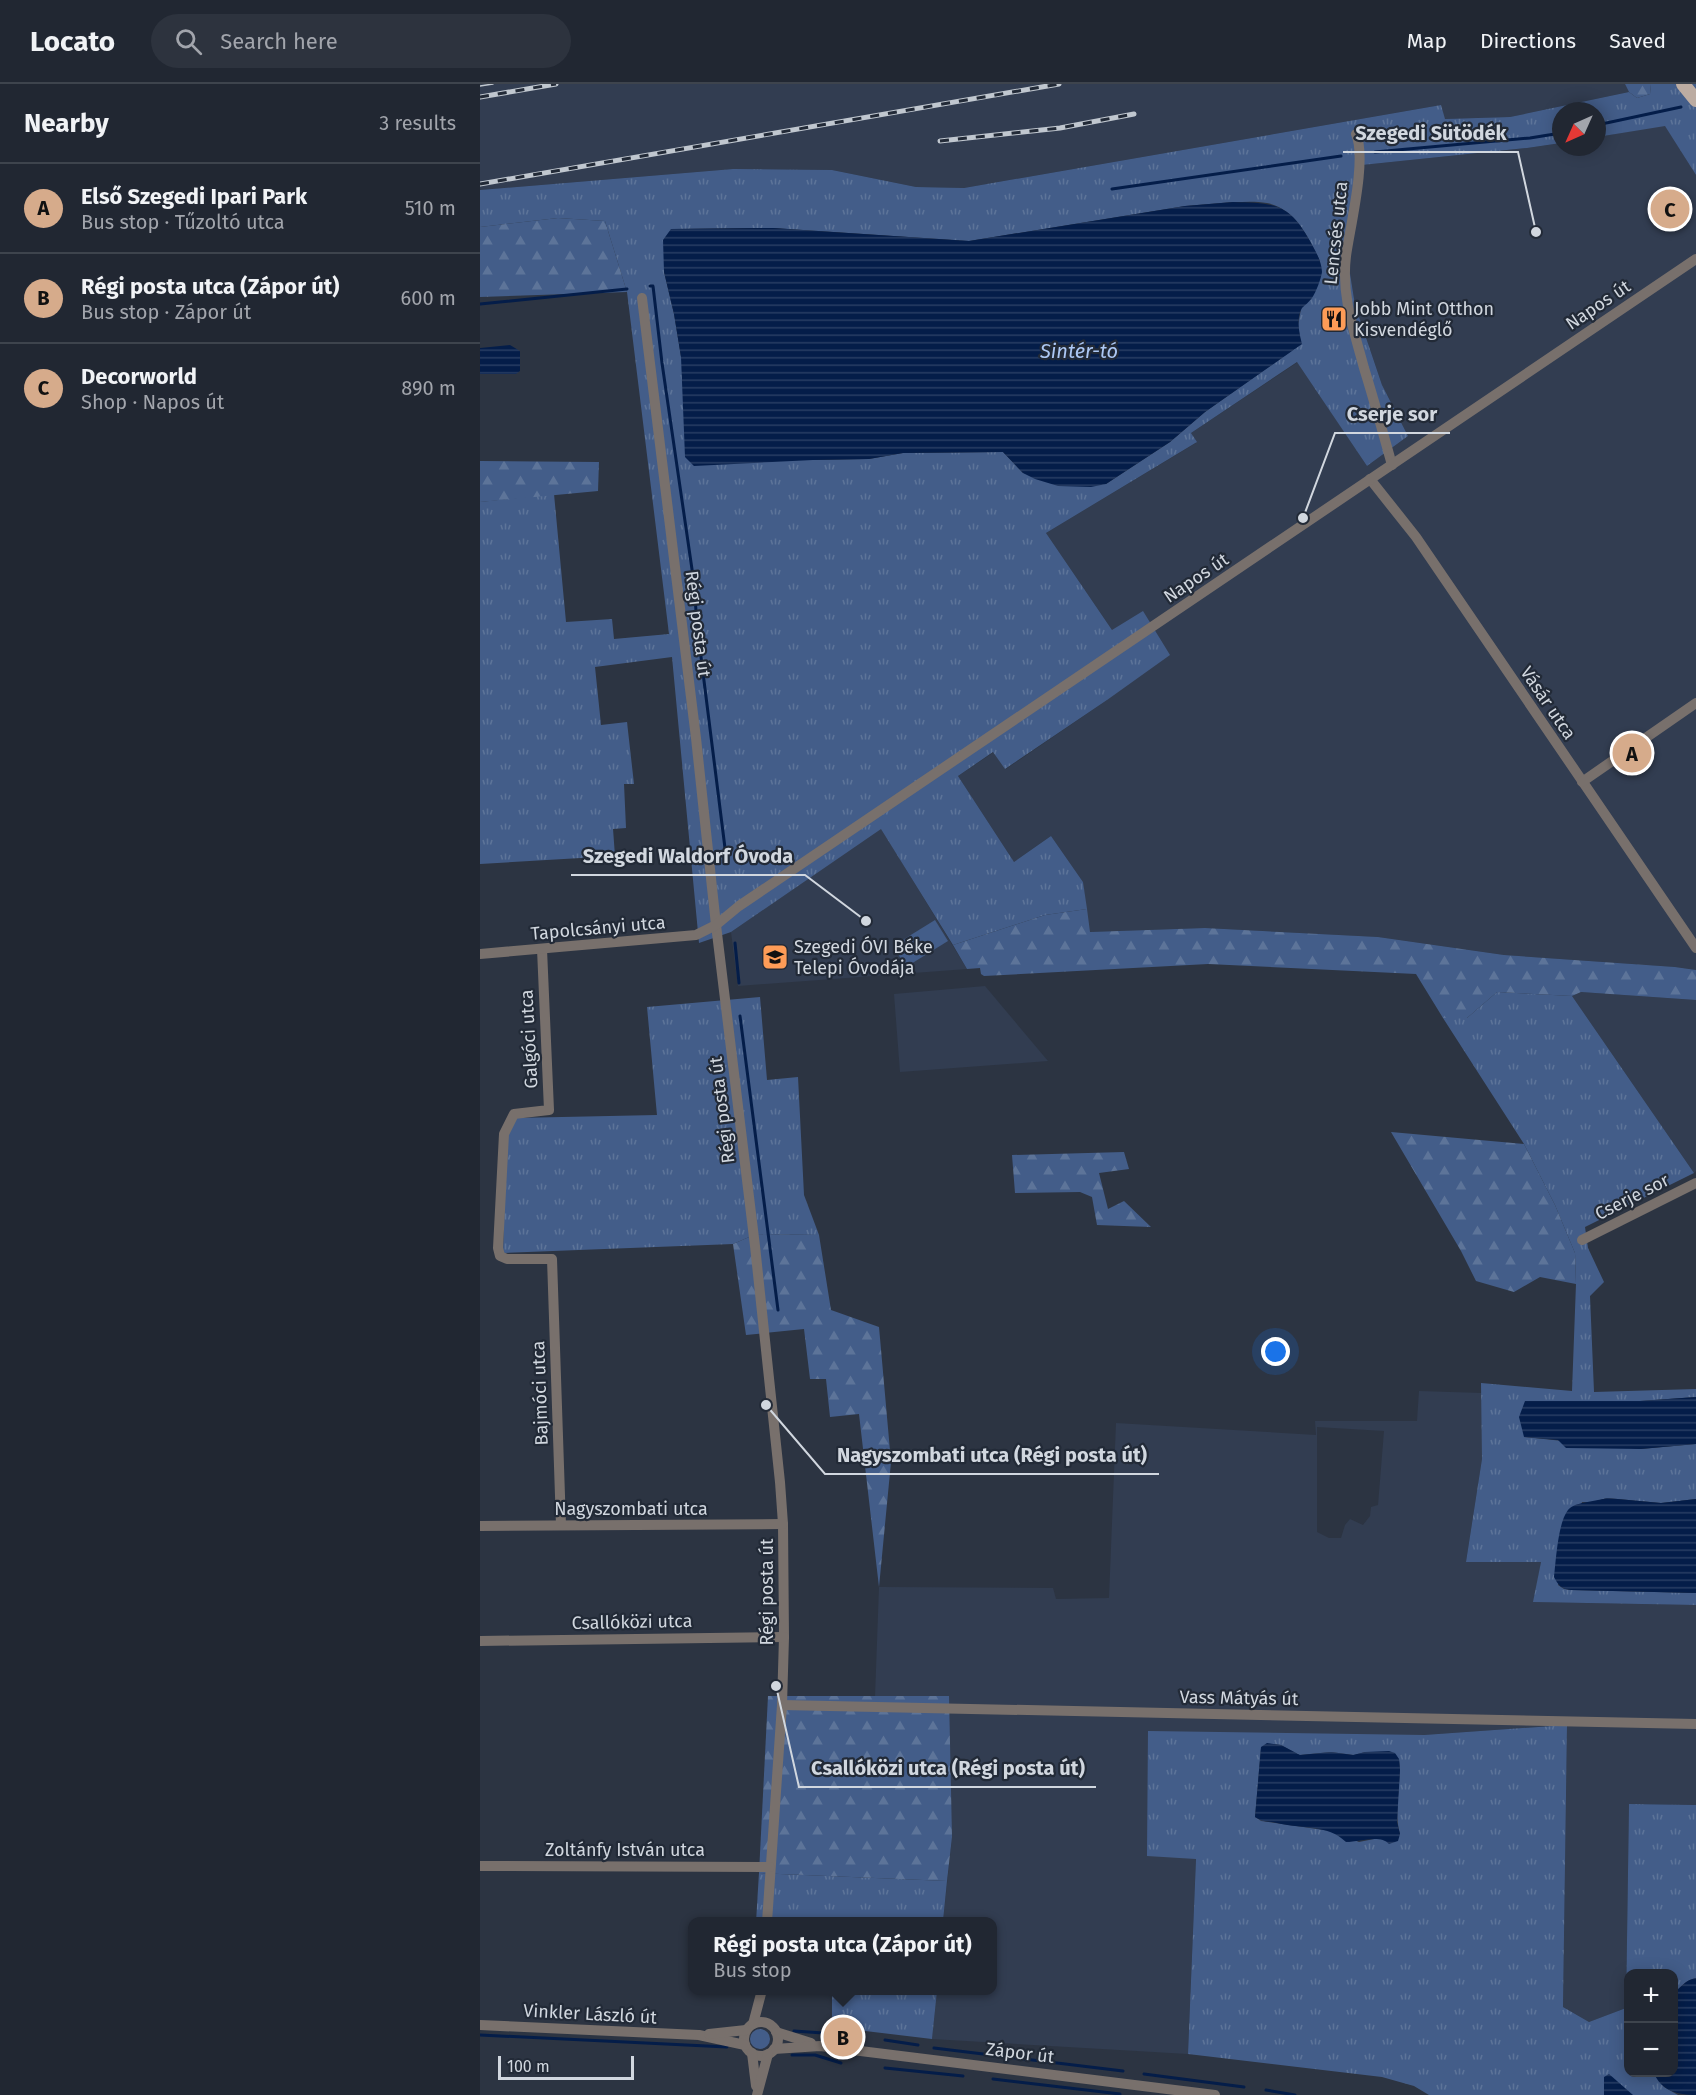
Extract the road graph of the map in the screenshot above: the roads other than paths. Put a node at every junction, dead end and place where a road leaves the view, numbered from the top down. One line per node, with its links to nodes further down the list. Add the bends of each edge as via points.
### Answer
1 (1684, 85): 2 (main road)
2 (1696, 100)
3 (1358, 138): 6 (street, Lencsés utca, via 1359,171 1346,257 1347,306)
4 (1696, 259): 6 (street, Napos út)
5 (642, 298): 10 (street, Régi posta út)
6 (1392, 465): 7 (street, Napos út)
7 (1370, 479): 9 (street, Vásár utca, via 1416,537); 10 (street, Napos út)
8 (1696, 703): 9 (street)
9 (1582, 782): 11 (street, Vásár utca)
10 (716, 925): 12 (street, Tapolcsányi utca, via 696,935); 17 (street, Régi posta út, via 755,1246)
11 (1696, 948)
12 (542, 949): 13 (street, Tapolcsányi utca); 16 (street, Galgóci utca, via 549,1110 514,1114 504,1134 498,1248 500,1256 507,1259)
13 (480, 954)
14 (1696, 1183): 15 (street, Cserje sor)
15 (1582, 1240)
16 (552, 1259): 19 (street, Bajmóci utca)
17 (783, 1524): 19 (street, Nagyszombati utca); 20 (street, Régi posta út)
18 (480, 1526): 19 (street, Nagyszombati utca)
19 (561, 1526)
20 (784, 1637): 21 (street, Csallóközi utca); 22 (street, Régi posta út)
21 (480, 1641)
22 (782, 1705): 23 (street, Vass Mátyás út); 25 (street, Régi posta út)
23 (1696, 1724)
24 (480, 1866): 25 (street, Zoltánfy István utca)
25 (770, 1867): 26 (street, Régi posta út)
26 (767, 1917)
27 (761, 1995): 31 (street)
28 (764, 1995): 29 (street)
29 (767, 2023): 31 (street); 32 (street)
30 (480, 2025): 33 (street, Vinkler László út)
31 (749, 2027): 33 (street, Vinkler László út); 35 (street, via 744,2035)
32 (776, 2032): 34 (street, Zápor út); 36 (street, via 777,2041)
33 (699, 2035): 35 (street, Vinkler László út)
34 (820, 2046): 36 (street, Zápor út); 38 (street, Zápor út)
35 (748, 2049): 36 (street, via 757,2055); 37 (street)
36 (771, 2052): 37 (street)
37 (756, 2095)
38 (1215, 2095)

